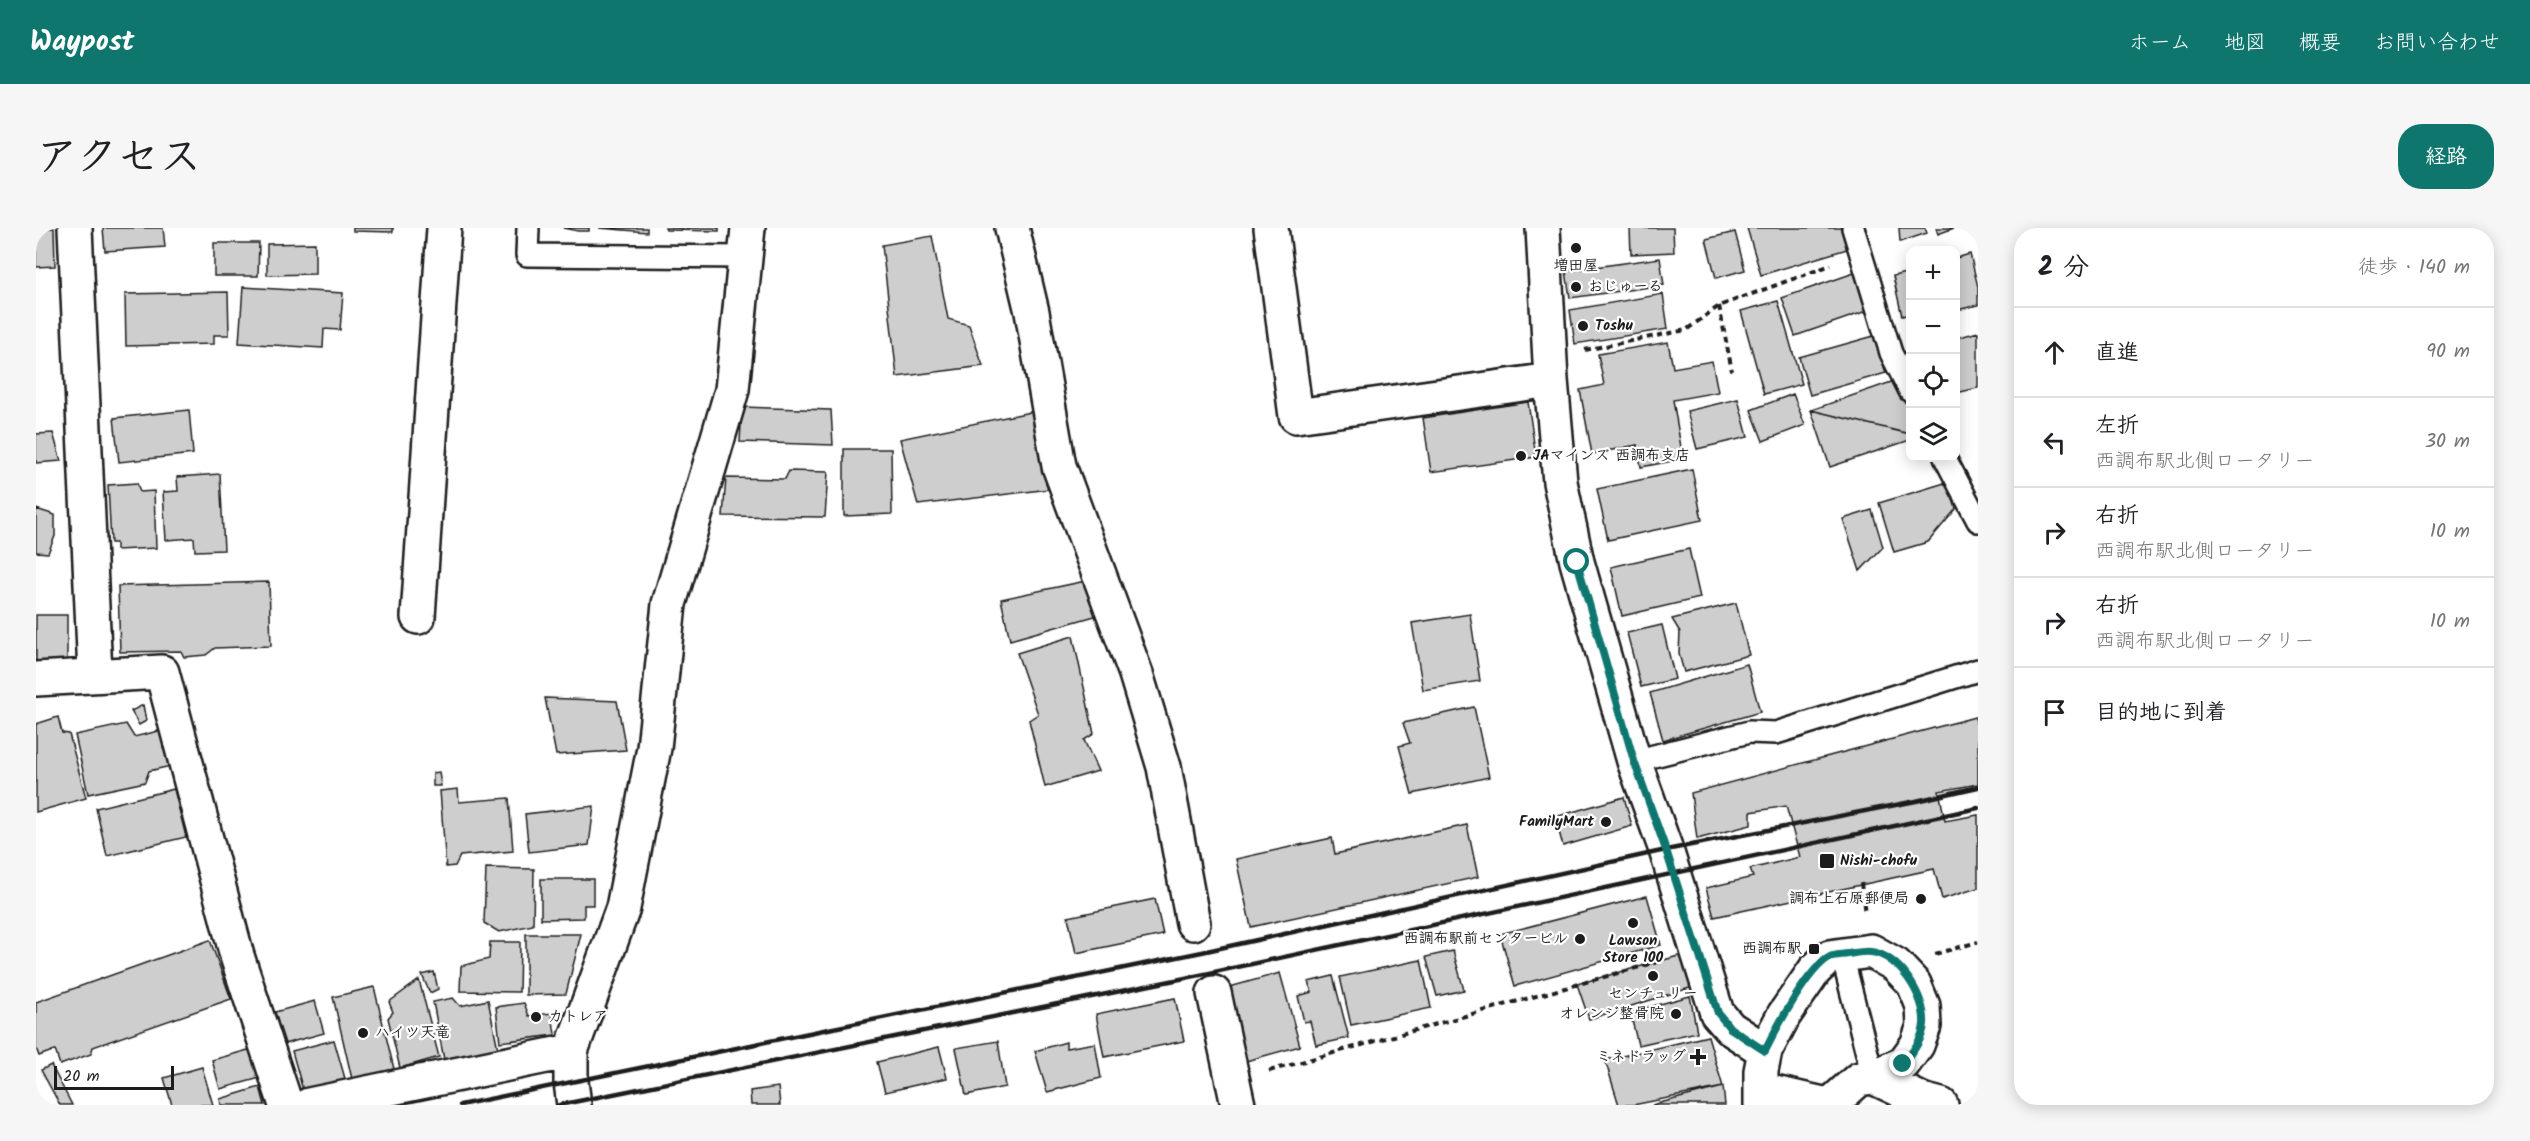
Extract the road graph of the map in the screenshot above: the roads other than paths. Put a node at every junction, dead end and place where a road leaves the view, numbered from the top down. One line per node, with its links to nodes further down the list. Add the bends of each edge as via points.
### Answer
1 (75, 228): 15 (street)
2 (444, 228): 13 (street)
3 (528, 228): 8 (lane, via 527,255)
4 (1012, 228): 18 (street, via 1032,312 1059,466 1136,674 1164,767)
5 (1271, 228): 9 (street, via 1296,416)
6 (1543, 228): 9 (street)
7 (1853, 228): 10 (lane, via 1891,353)
8 (747, 242): 21 (street, via 732,390 669,604 654,748 623,908)
9 (1551, 368): 17 (street, via 1560,482 1577,562)
10 (1906, 382)
11 (1947, 462): 12 (lane)
12 (1978, 521)
13 (418, 617)
14 (1978, 670): 17 (lane, via 1776,733 1749,732)
15 (95, 674): 16 (street); 26 (street, via 162,672 237,956)
16 (36, 680)
17 (1634, 761): 22 (street, via 1718,1013 1730,1028)
18 (1193, 923)
19 (1842, 955): 22 (street, via 1830,957 1815,970); 23 (lane); 23 (street, via 1871,951 1884,957 1914,984 1923,1006 1924,1026 1911,1055 1903,1064)
20 (1214, 993): 24 (street)
21 (571, 1051): 27 (street); 28 (street)
22 (1765, 1051): 25 (street)
23 (1873, 1077): 29 (street, via 1859,1079); 30 (street)
24 (1236, 1093)
25 (1761, 1097): 29 (street)
26 (286, 1105)
27 (309, 1105)
28 (574, 1105)
29 (1829, 1105)
30 (1941, 1105)

